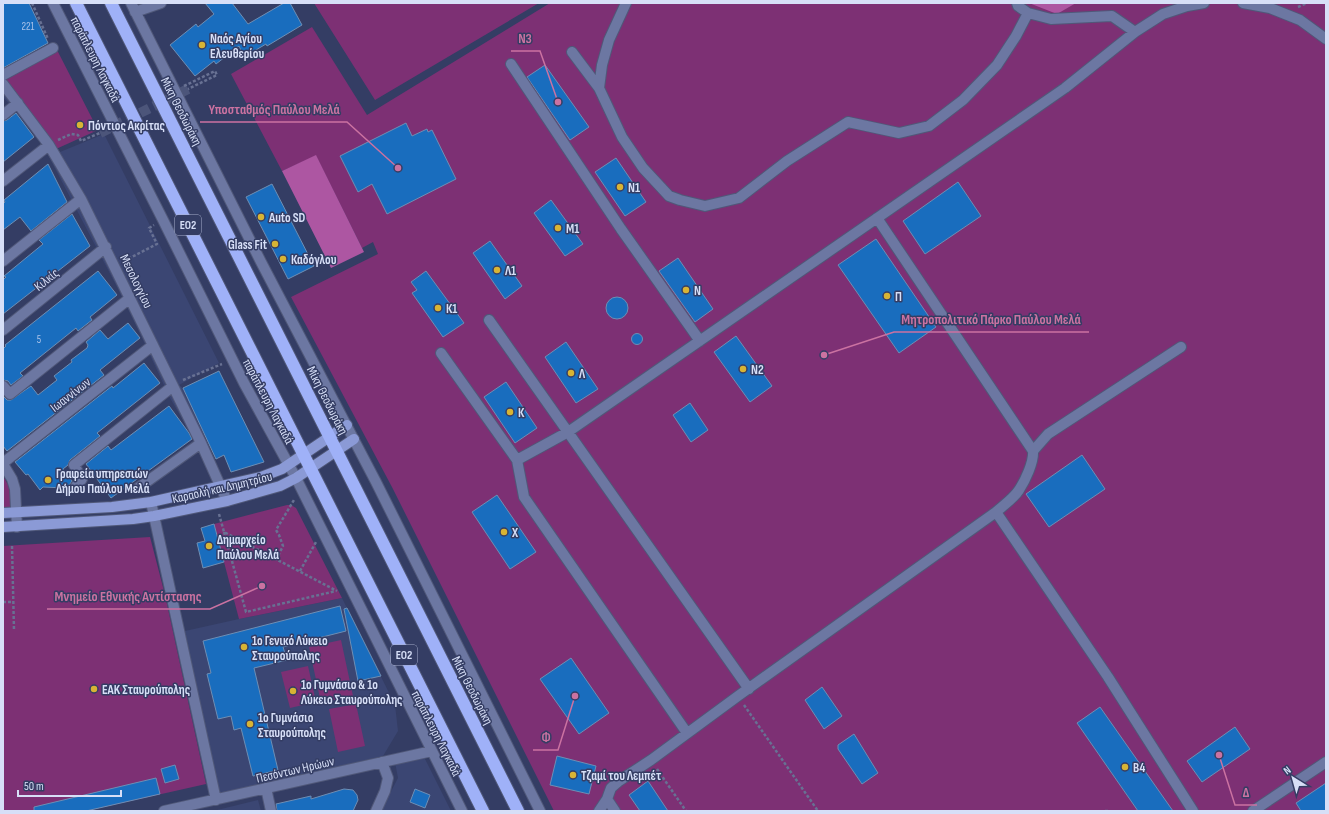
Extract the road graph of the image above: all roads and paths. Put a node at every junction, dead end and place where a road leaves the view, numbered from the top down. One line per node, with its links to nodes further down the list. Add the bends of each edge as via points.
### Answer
1 (32, 3): 14 (path)
2 (53, 3): 53 (street, παράπλευρη Λαγκαδά, via 244,383)
3 (76, 3): 50 (highway, ΕΟ2)
4 (112, 3): 45 (highway, Μίκη Θεοδωράκη / ΕΟ2)
5 (161, 3): 10 (street)
6 (626, 3): 19 (street, via 609,40)
7 (1017, 3): 11 (street)
8 (1204, 3): 12 (street, via 1163,14)
9 (1243, 3): 13 (street, via 1270,8 1300,20)
10 (133, 7): 21 (street)
11 (1028, 13): 12 (street, via 1051,19 1112,16); 19 (street, via 997,65 963,100 929,126 899,133 848,122 787,161 738,198 705,206 669,196 643,168 622,137)
12 (1135, 32): 28 (street, via 1065,88)
13 (1326, 39)
14 (52, 48): 17 (street)
15 (572, 52): 19 (street)
16 (511, 64): 36 (street, via 621,229)
17 (3, 75)
18 (3, 84): 22 (street, Μεσολογγίου)
19 (599, 88)
20 (188, 89): 21 (path, via 217,75 215,70)
21 (175, 91): 43 (street)
22 (18, 104): 23 (street); 25 (street, Μεσολογγίου)
23 (3, 115)
24 (100, 133): 25 (path, via 82,141 78,135 71,134)
25 (49, 145): 26 (street); 27 (street, Μεσολογγίου)
26 (3, 181)
27 (81, 199): 30 (street, Μεσολογγίου); 31 (street)
28 (877, 218): 36 (street); 49 (street)
29 (157, 244): 32 (path)
30 (106, 247): 32 (street, Μεσολογγίου); 35 (street, Κιλκίς)
31 (3, 261)
32 (114, 265): 33 (street, Μεσολογγίου)
33 (130, 298): 37 (street, Μεσολογγίου); 42 (street, via 10,394)
34 (489, 320): 44 (street)
35 (3, 330)
36 (700, 341): 44 (street)
37 (154, 344): 41 (street, Μεσολογγίου); 52 (street, Ιωαννίνων)
38 (1181, 347): 49 (street, via 1048,434)
39 (441, 353): 51 (street)
40 (216, 366): 41 (path)
41 (175, 385): 47 (street, Μεσολογγίου); 56 (street, via 74,465 82,479)
42 (3, 386)
43 (347, 425): 45 (main road, Καραολή και Δημητρίου); 46 (street)
44 (568, 432): 51 (street); 79 (street)
45 (330, 436): 48 (highway, Μίκη Θεοδωράκη / ΕΟ2); 50 (main road, Καραολή και Δημητρίου)
46 (354, 439): 48 (main road, Καραολή και Δημητρίου); 95 (street)
47 (202, 443): 57 (street, Μεσολογγίου); 58 (street)
48 (337, 450): 54 (main road, Καραολή και Δημητρίου); 94 (highway, Μίκη Θεοδωράκη / ΕΟ2)
49 (1033, 451): 62 (street, via 1032,464 1019,490)
50 (304, 454): 53 (main road, Καραολή και Δημητρίου); 54 (highway, ΕΟ2)
51 (517, 460): 81 (street, via 524,497)
52 (3, 464): 64 (street, via 15,489)
53 (289, 465): 55 (street, παράπλευρη Λαγκαδά); 57 (main road, Καραολή και Δημητρίου, via 274,473)
54 (311, 468): 55 (main road, Καραολή και Δημητρίου); 93 (highway, ΕΟ2)
55 (296, 478): 60 (main road, Καραολή και Δημητρίου, via 280,486); 82 (street, παράπλευρη Λαγκαδά)
56 (76, 486)
57 (221, 486): 60 (street, Μεσολογγίου); 61 (main road, Καραολή και Δημητρίου)
58 (138, 488)
59 (294, 500): 72 (path, via 276,530 282,546)
60 (227, 501): 66 (main road, Καραολή και Δημητρίου)
61 (151, 502): 64 (main road, Καραολή και Δημητρίου); 66 (street)
62 (996, 512): 79 (street); 102 (street, via 1108,677)
63 (3, 513): 64 (main road, Καραολή και Δημητρίου)
64 (16, 513): 68 (street)
65 (219, 513): 69 (path)
66 (154, 516): 68 (main road, Καραολή και Δημητρίου); 88 (street)
67 (3, 527): 68 (main road, Καραολή και Δημητρίου)
68 (17, 527)
69 (224, 532): 72 (path); 74 (path, via 246,612)
70 (317, 541): 73 (path)
71 (12, 546): 77 (path)
72 (276, 560): 73 (path)
73 (300, 572): 74 (path)
74 (336, 591): 75 (path)
75 (344, 594)
76 (3, 602): 77 (path)
77 (13, 602): 78 (path)
78 (14, 630)
79 (749, 689): 80 (street)
80 (738, 696): 81 (street); 99 (path)
81 (687, 733): 83 (street)
82 (432, 751): 84 (street, Πεσόντων Ηρώων); 92 (street, παράπλευρη Λαγκαδά)
83 (651, 760): 87 (street, via 611,788); 98 (path)
84 (382, 762): 86 (street, Πεσόντων Ηρώων); 91 (street, via 388,778)
85 (1326, 762): 103 (street)
86 (266, 788): 88 (street, Πεσόντων Ηρώων); 90 (street)
87 (608, 799): 96 (street); 97 (street)
88 (216, 800): 89 (street, Πεσόντων Ηρώων)
89 (164, 811)
90 (271, 811)
91 (376, 811)
92 (462, 811)
93 (482, 811)
94 (518, 811)
95 (540, 811)
96 (599, 811)
97 (615, 811)
98 (686, 811)
99 (818, 811)
100 (1104, 811): 101 (path)
101 (1108, 811)
102 (1193, 811)
103 (1253, 811)

